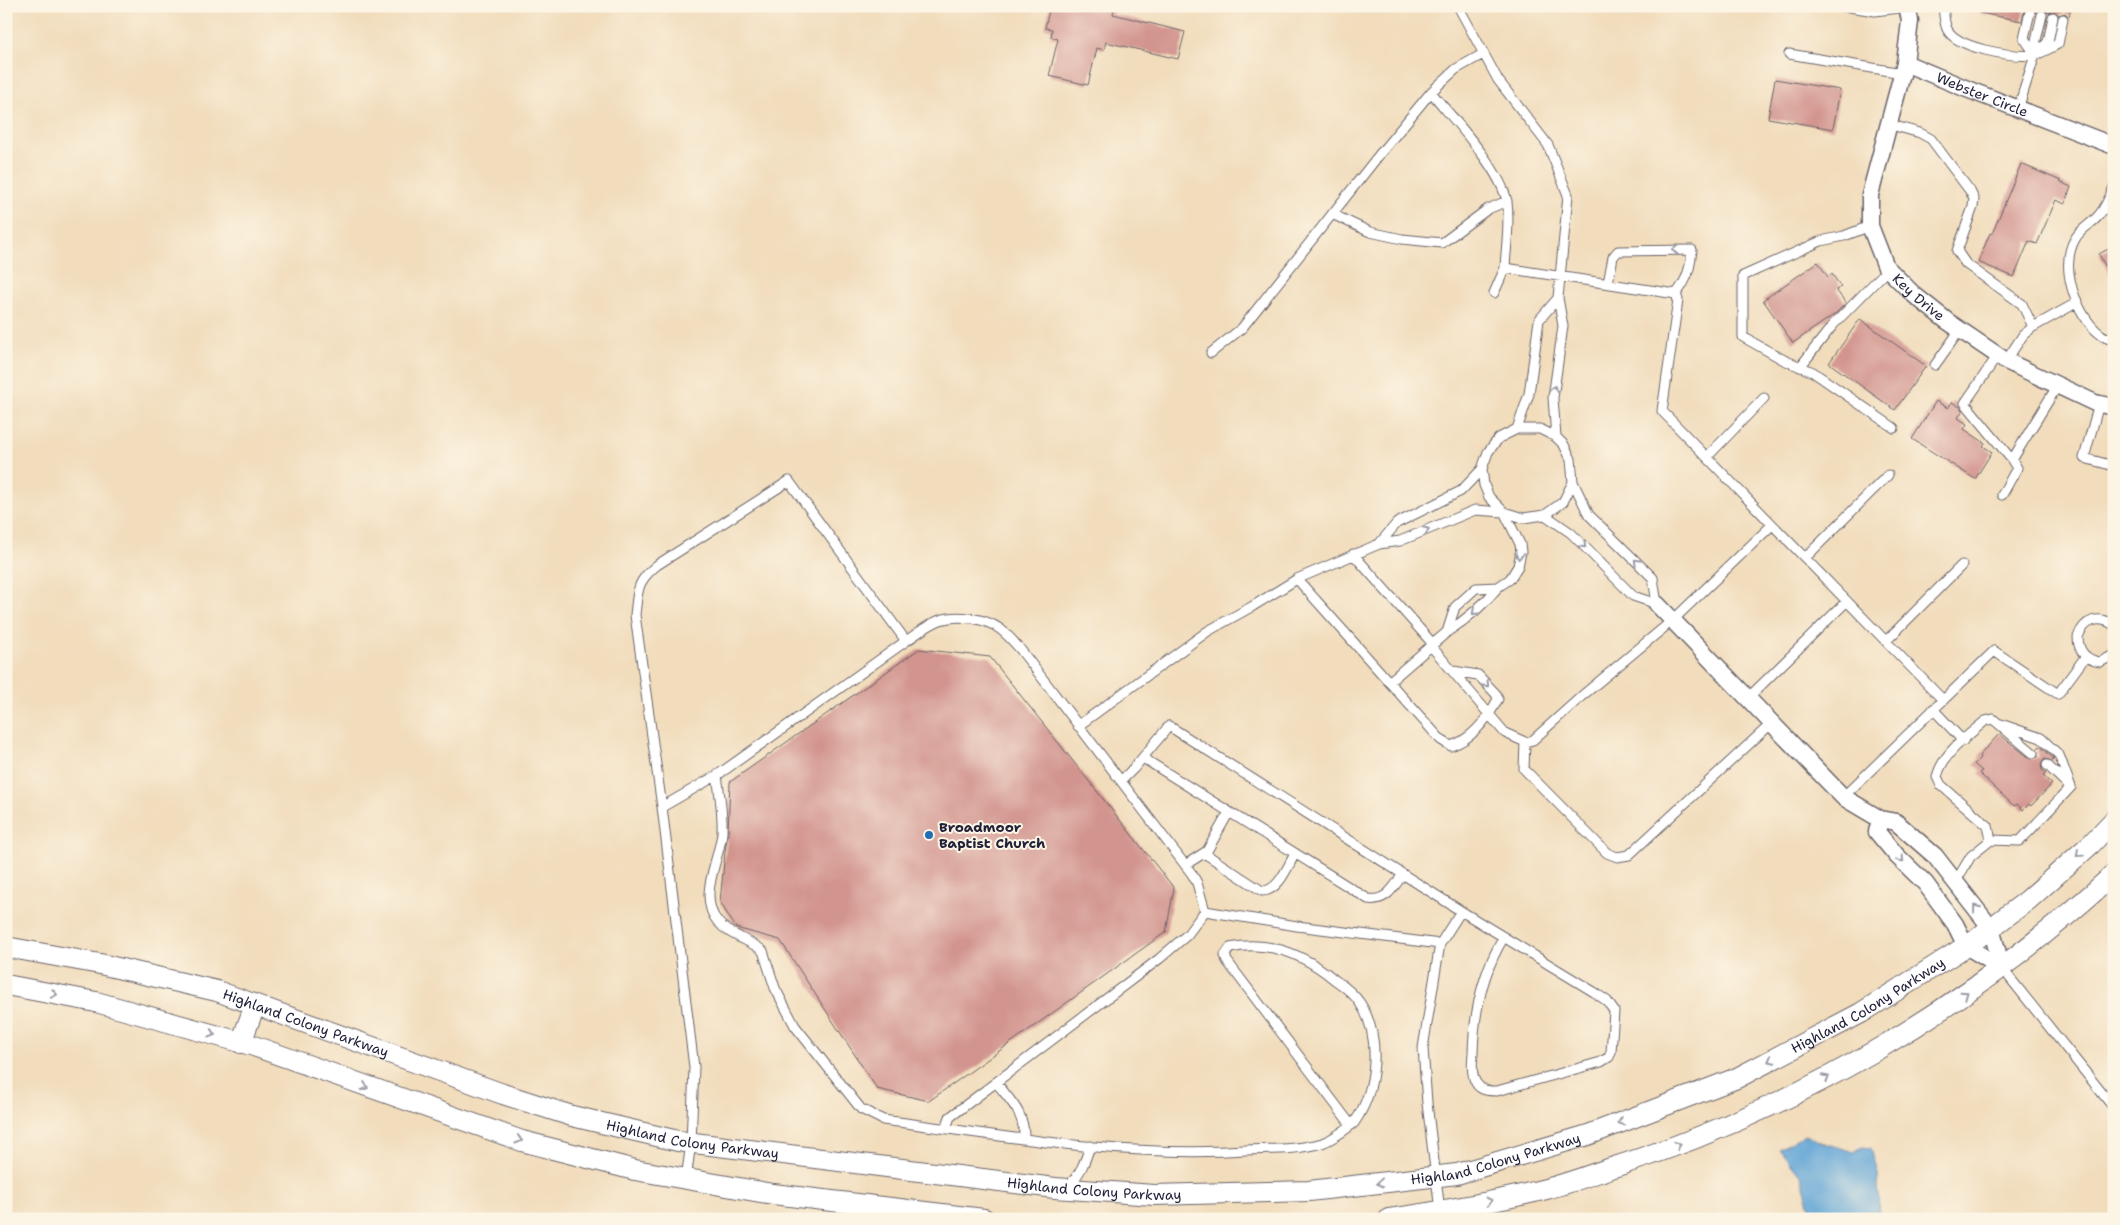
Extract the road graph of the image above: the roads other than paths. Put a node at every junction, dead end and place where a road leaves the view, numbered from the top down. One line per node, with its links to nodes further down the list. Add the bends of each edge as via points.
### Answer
1 (1458, 6): 9 (lane)
2 (1843, 6): 4 (lane, via 1875,11)
3 (1943, 6): 11 (lane, via 1948,30 1962,41 2014,55)
4 (1907, 7): 12 (street, via 1910,21)
5 (2030, 12): 11 (lane, via 2024,38)
6 (2042, 15): 11 (lane)
7 (2053, 17): 11 (lane, via 2048,42)
8 (2063, 19): 11 (lane, via 2058,44)
9 (1483, 54): 13 (lane, via 1456,69); 23 (lane, via 1498,80 1548,145 1568,195)
10 (1789, 54): 12 (lane)
11 (2035, 55): 14 (lane)
12 (1903, 68): 14 (street, Webster Circle); 15 (street, Key Drive)
13 (1431, 92): 18 (lane, via 1499,180); 19 (lane)
14 (2018, 109): 16 (street, Webster Circle)
15 (1888, 124): 20 (street, Key Drive, via 1870,195); 29 (lane, via 1931,139 1970,191 1973,207 1957,251 1966,264 2022,304)
16 (2114, 146)
17 (2114, 187): 28 (lane, via 2099,216 2075,239 2068,256 2072,292)
18 (1506, 201): 19 (lane, via 1488,209 1442,243 1370,232); 21 (lane, via 1508,227)
19 (1332, 214): 32 (lane, via 1242,328)
20 (1870, 226): 22 (street, Key Drive); 35 (lane, via 1821,241 1744,276 1743,337)
21 (1504, 268): 23 (lane); 25 (lane)
22 (1888, 269): 30 (street, Key Drive, via 1913,294); 35 (lane, via 1833,325)
23 (1560, 277): 24 (lane); 27 (lane)
24 (1608, 283): 26 (lane); 26 (lane, one-way to 24, via 1686,282 1692,250 1618,251 1613,257)
25 (1494, 294)
26 (1676, 294): 42 (lane, via 1678,300 1662,411)
27 (1558, 298): 40 (lane, via 1538,320 1529,394); 41 (lane, one-way to 27, via 1553,398 1563,326)
28 (2078, 302): 29 (lane); 31 (lane, via 2100,334)
29 (2033, 327): 33 (lane)
30 (1960, 330): 33 (street, Key Drive); 34 (lane)
31 (2114, 341)
32 (1211, 354)
33 (2002, 358): 36 (street, Key Drive); 43 (lane, via 1965,404)
34 (1935, 365)
35 (1800, 366): 39 (lane)
36 (2058, 385): 38 (street, Key Drive); 43 (lane)
37 (1764, 398): 42 (lane)
38 (2106, 406): 44 (lane, via 2084,458)
39 (1894, 428)
40 (1517, 429): 41 (lane, via 1540,429); 45 (lane, via 1499,438 1488,452)
41 (1556, 437): 47 (lane, via 1571,459)
42 (1706, 457): 51 (lane)
43 (2012, 460): 48 (lane, via 2017,468)
44 (2114, 466)
45 (1482, 469): 49 (lane, via 1489,497); 52 (lane, via 1461,492 1398,522)
46 (1888, 475): 54 (lane)
47 (1573, 482): 50 (lane, via 1563,502); 59 (lane, one-way to 47, via 1653,578 1589,514)
48 (2002, 495)
49 (1504, 512): 50 (lane, via 1524,518); 52 (lane, one-way to 49, via 1400,541 1475,510); 57 (lane, one-way to 57, via 1521,552 1518,566)
50 (1545, 515): 59 (lane, one-way to 59, via 1571,533 1633,596)
51 (1772, 524): 54 (lane); 60 (lane)
52 (1379, 544): 53 (lane)
53 (1353, 554): 56 (lane); 65 (lane)
54 (1804, 558): 58 (lane)
55 (1962, 565): 64 (lane)
56 (1297, 579): 69 (lane); 76 (lane, via 1208,631)
57 (1498, 587): 62 (lane, one-way to 62, via 1467,619); 62 (lane, via 1476,588 1455,607)
58 (1847, 601): 64 (lane); 70 (lane)
59 (1657, 604): 60 (street)
60 (1673, 620): 70 (street); 77 (lane, via 1533,740)
61 (2114, 624): 66 (lane, via 2101,619 2086,623 2078,637 2078,645)
62 (1447, 632): 65 (lane)
63 (906, 641): 76 (lane, via 930,624 951,618 972,619 999,628 1020,649); 82 (lane); 86 (lane, via 789,481 657,565 644,576 638,589 635,615)
64 (1886, 641): 71 (lane)
65 (1432, 645): 68 (lane); 69 (lane)
66 (2086, 656): 67 (lane, via 2100,662); 71 (lane, via 2058,694 1994,650)
67 (2114, 656)
68 (1453, 672): 73 (lane); 73 (lane, one-way to 73, via 1478,675 1496,694 1498,699)
69 (1389, 682): 73 (lane, via 1441,740 1451,746 1463,742)
70 (1748, 698): 74 (street)
71 (1943, 700): 72 (lane)
72 (1933, 710): 78 (lane); 85 (lane)
73 (1490, 715): 77 (lane, via 1505,733)
74 (1772, 723): 77 (lane, via 1629,855 1617,857 1607,853 1524,769); 85 (street)
75 (2001, 724): 78 (lane, via 1993,719 1986,720); 79 (lane); 84 (lane, via 2041,738 2059,755)
76 (1078, 726): 83 (lane)
77 (1525, 742)
78 (1962, 742): 90 (lane, via 1945,757 1936,777 1988,826)
79 (2033, 753)
80 (1143, 758): 83 (lane); 87 (lane); 94 (lane, via 1168,726)
81 (2047, 766): 84 (lane)
82 (717, 776): 86 (lane); 111 (lane, via 722,826 710,894 712,912 717,921 731,934 763,951 775,988 795,1026 861,1109 883,1120)
83 (1120, 781): 93 (lane)
84 (2072, 787): 90 (lane, via 2020,841)
85 (1843, 797): 88 (street)
86 (662, 807): 113 (lane, via 694,1067)
87 (1229, 812): 91 (lane); 92 (lane)
88 (1880, 819): 96 (street, via 1896,822 1916,838); 102 (street, one-way to 102, via 1877,832 1925,883 1955,924)
89 (2114, 820): 99 (street, Highland Colony Parkway, one-way to 99, via 2028,900)
90 (1991, 840): 96 (lane, via 1971,856)
91 (1204, 853): 92 (lane, via 1262,890 1277,884); 93 (lane)
92 (1295, 854): 94 (lane, via 1368,900 1386,895)
93 (1186, 865): 98 (lane, via 1197,882)
94 (1403, 874): 97 (lane)
95 (2114, 874): 104 (street, via 2066,918)
96 (1956, 881): 99 (street, one-way to 96)
97 (1461, 911): 100 (lane); 101 (lane)
98 (1205, 912): 101 (lane); 108 (lane, via 1187,935 1159,959)
99 (1991, 928): 102 (street, Highland Colony Parkway); 104 (street)
100 (1504, 937): 100 (lane, via 1489,966 1478,1002 1472,1067 1476,1084 1482,1089 1497,1091 1606,1060 1611,1052 1612,1007 1594,992)
101 (1440, 944): 115 (lane, via 1423,1048)
102 (1966, 946): 104 (street); 115 (street, Highland Colony Parkway, one-way to 115, via 1861,1014 1737,1078 1588,1135 1457,1174)
103 (6, 947): 106 (street, Highland Colony Parkway, via 119,968 217,991)
104 (2002, 968): 109 (lane); 118 (street, one-way to 104, via 1546,1189 1654,1155 1756,1114 1859,1061 1947,1007)
105 (6, 985): 107 (street, one-way to 107, via 96,1002)
106 (255, 1005): 107 (street); 113 (street, Highland Colony Parkway, via 572,1116)
107 (241, 1043): 116 (street, one-way to 116, via 522,1141 636,1170)
108 (996, 1082): 111 (lane, via 950,1117); 112 (lane, via 1021,1116)
109 (2114, 1108)
110 (1352, 1125): 110 (lane, via 1366,1102 1373,1073 1370,1029 1360,1003 1322,969 1305,959 1271,947 1230,948 1225,955 1227,961); 114 (lane, via 1324,1142 1305,1146 1170,1152)
111 (946, 1128): 112 (lane)
112 (1024, 1139): 114 (lane)
113 (691, 1143): 116 (lane); 117 (street, Highland Colony Parkway)
114 (1090, 1146): 117 (lane, via 1077,1177 1068,1186)
115 (1436, 1177): 117 (street, Highland Colony Parkway, one-way to 117, via 1309,1191 1154,1195); 118 (lane)
116 (686, 1179): 119 (street, via 773,1194)
117 (1057, 1188)
118 (1441, 1215): 120 (street)
119 (984, 1219)
120 (1389, 1219)

